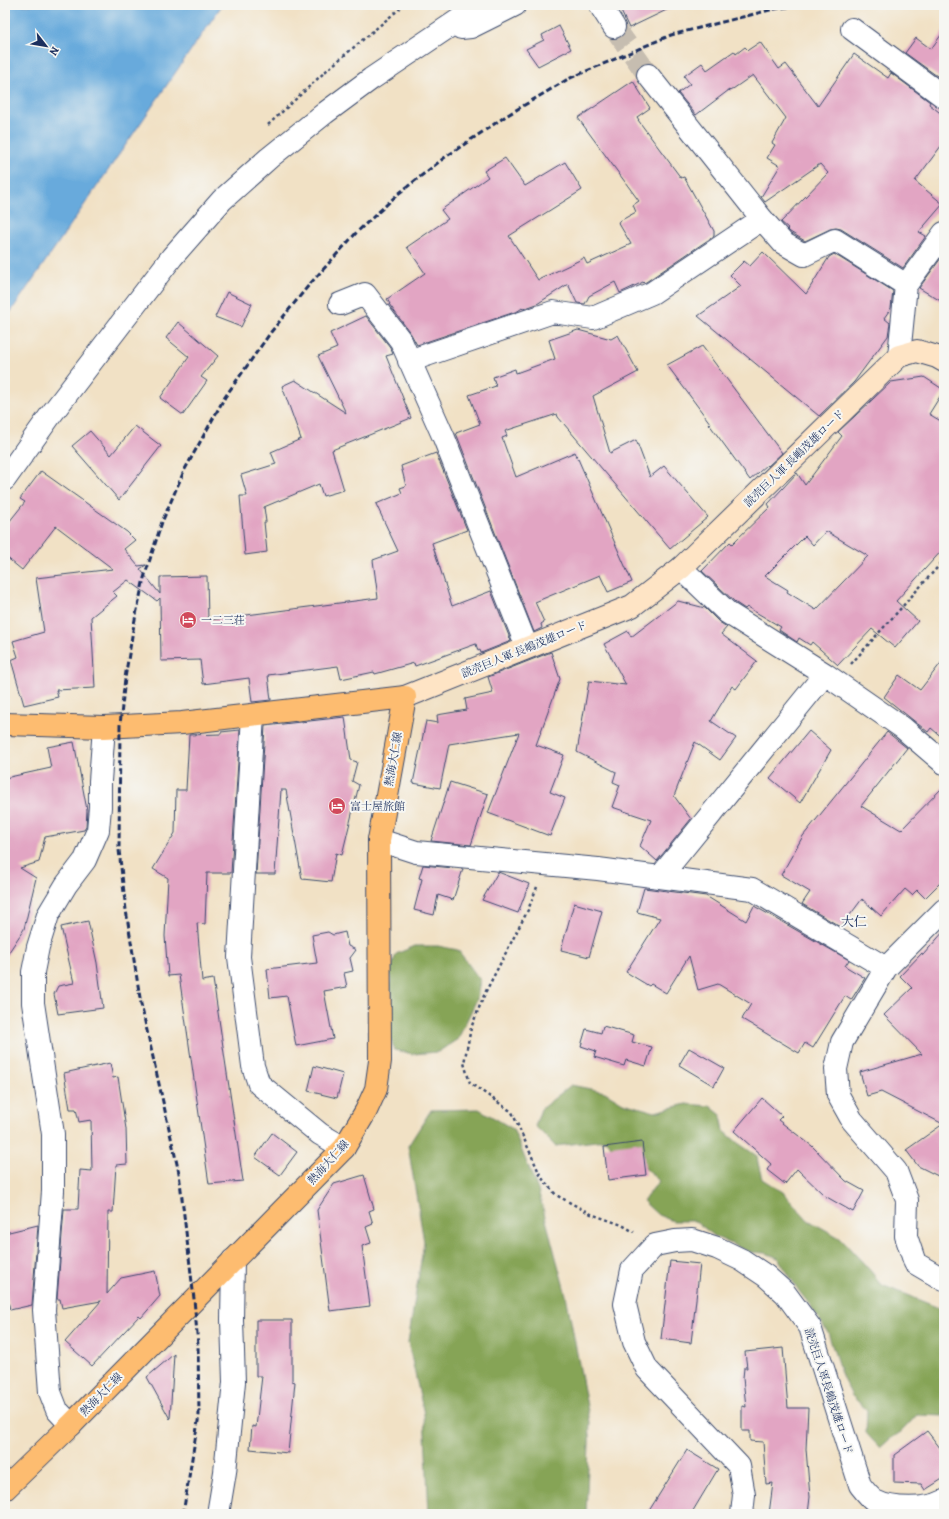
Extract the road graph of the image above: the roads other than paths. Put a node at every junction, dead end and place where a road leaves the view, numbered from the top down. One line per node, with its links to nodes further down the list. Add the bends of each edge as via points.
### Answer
1 (481, 5): 6 (street)
2 (515, 5): 6 (street, via 471,27)
3 (600, 5): 4 (street)
4 (614, 27)
5 (852, 30): 8 (street)
6 (442, 31): 16 (street, via 325,113 222,200 172,257)
7 (648, 75): 9 (street)
8 (944, 97)
9 (762, 219): 11 (street, via 783,243 804,255 835,240); 14 (street, via 652,293 593,318 553,312)
10 (944, 233): 11 (street)
11 (906, 286): 13 (street)
12 (340, 304): 14 (street, via 365,294 401,340)
13 (899, 356): 15 (main road, via 917,351); 17 (main road, 読売巨人軍 長嶋茂雄ロード)
14 (409, 361): 18 (street, via 444,438)
15 (944, 361)
16 (5, 479)
17 (681, 568): 18 (main road, 読売巨人軍 長嶋茂雄ロード, via 632,606); 19 (street, via 728,613)
18 (528, 647): 20 (main road, 読売巨人軍 長嶋茂雄ロード)
19 (830, 678): 24 (street, via 903,728); 26 (street)
20 (405, 696): 21 (main road, 読売巨人軍 長嶋茂雄ロード); 25 (main road, 熱海大仁線)
21 (253, 715): 23 (main road, 読売巨人軍 長嶋茂雄ロード, via 182,723); 29 (street, via 239,957 253,1066 259,1084 320,1134)
22 (5, 724): 23 (main road, 読売巨人軍 長嶋茂雄ロード)
23 (104, 727): 32 (street, via 98,830 85,860 48,915 33,972 33,1003 53,1134 53,1191 44,1310 50,1392 56,1410)
24 (944, 763)
25 (379, 840): 26 (street, via 416,852); 29 (main road, 熱海大仁線, via 380,1061 376,1089)
26 (660, 877): 28 (street, via 752,889)
27 (944, 910): 28 (street)
28 (886, 968): 31 (street, via 842,1042 836,1069 838,1095 852,1120 896,1171 907,1200 906,1236 915,1263)
29 (344, 1148): 30 (main road, 熱海大仁線)
30 (233, 1260): 32 (main road, 熱海大仁線); 35 (street, via 234,1382)
31 (944, 1280)
32 (71, 1425): 33 (main road, 熱海大仁線)
33 (5, 1489)
34 (944, 1501): 36 (street, 読売巨人軍長嶋茂雄ロード, via 915,1508 897,1507 875,1501 860,1485 810,1327 785,1293 766,1276 742,1260 692,1240 655,1245 632,1270 625,1304 634,1342 646,1369 739,1466 744,1495)
35 (218, 1514)
36 (742, 1514)

